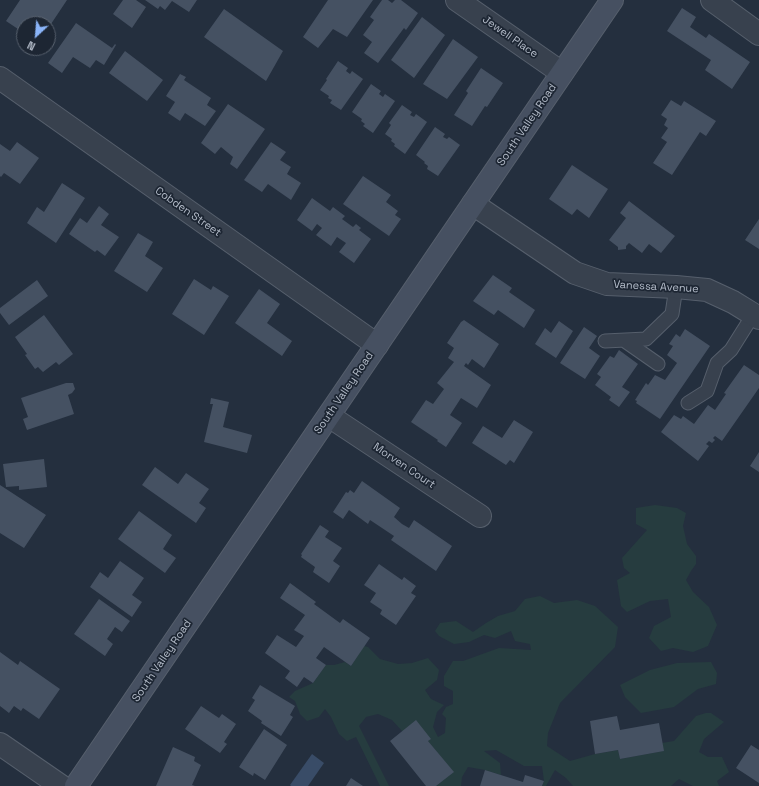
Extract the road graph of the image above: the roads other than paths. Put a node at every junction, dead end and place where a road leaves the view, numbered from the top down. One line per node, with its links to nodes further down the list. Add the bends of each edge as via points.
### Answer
1 (457, 0): 5 (street, Jewell Place)
2 (612, 0): 5 (main road, South Valley Road)
3 (712, 0): 4 (street)
4 (759, 34)
5 (562, 74): 7 (main road, South Valley Road)
6 (0, 78): 12 (street, Cobden Street)
7 (473, 204): 8 (street, Vanessa Avenue, via 576,272 607,284); 12 (main road, South Valley Road)
8 (676, 287): 9 (street, Vanessa Avenue, via 707,290 733,302); 10 (lane, via 672,314 646,339)
9 (756, 317): 14 (lane, via 718,363 707,391)
10 (625, 340): 11 (lane); 13 (lane)
11 (605, 341)
12 (377, 345): 15 (main road, South Valley Road)
13 (658, 364)
14 (688, 402)
15 (329, 416): 16 (street, Morven Court); 19 (main road, South Valley Road)
16 (480, 516)
17 (0, 744): 18 (street)
18 (61, 786)
19 (76, 786)

